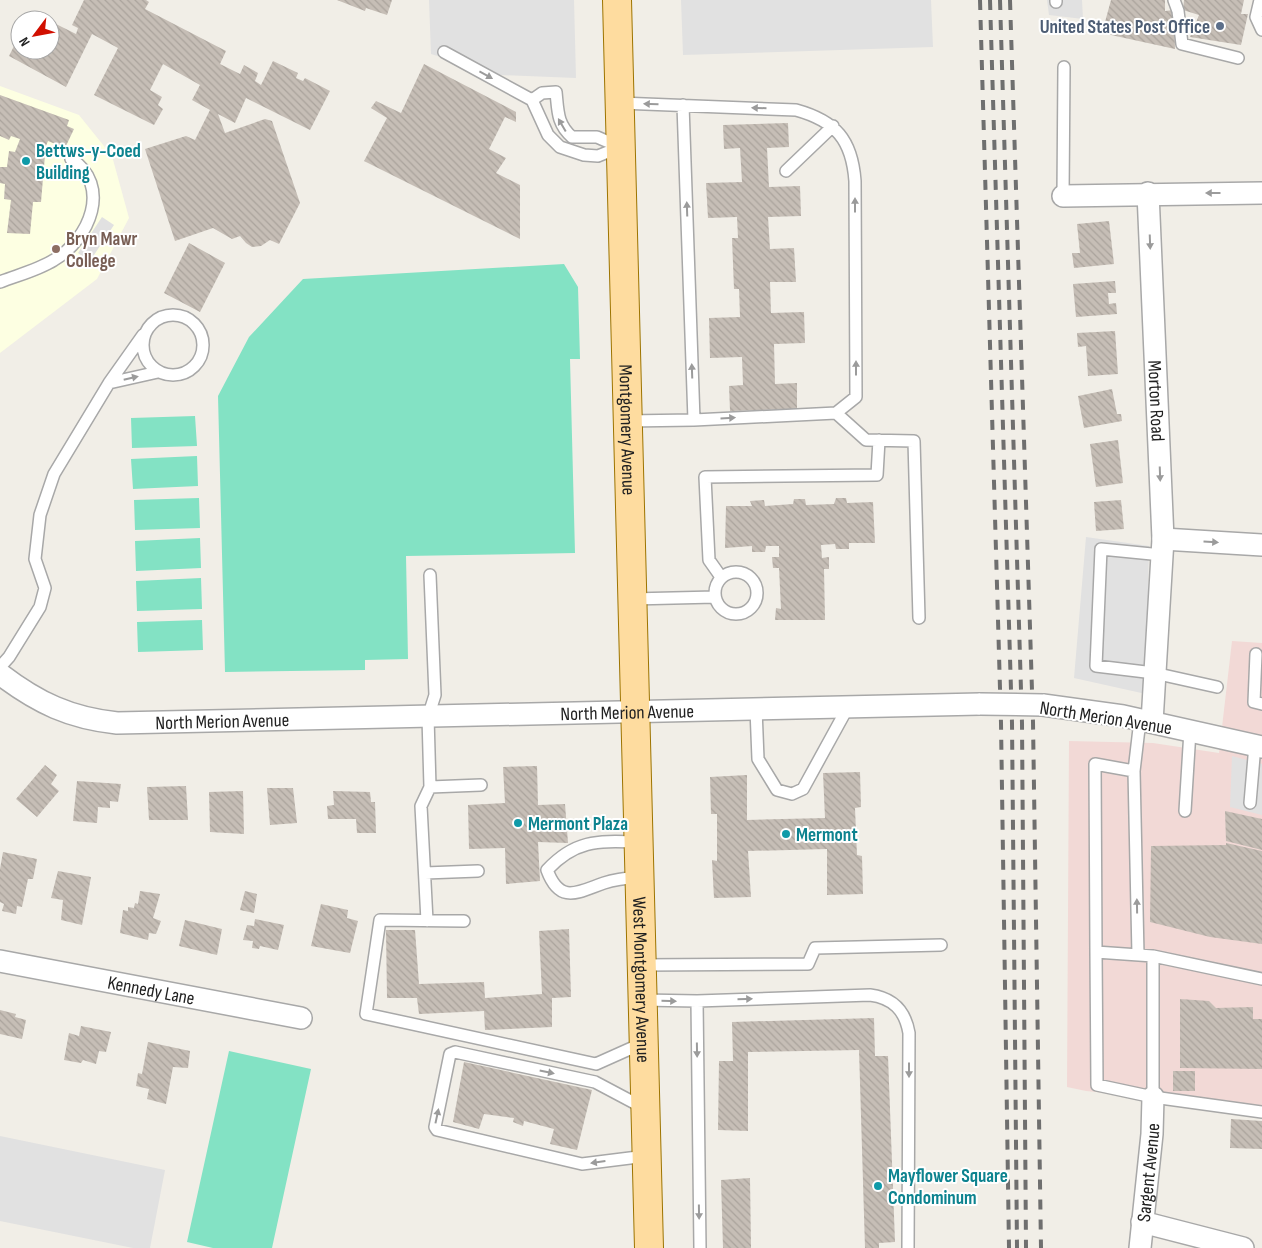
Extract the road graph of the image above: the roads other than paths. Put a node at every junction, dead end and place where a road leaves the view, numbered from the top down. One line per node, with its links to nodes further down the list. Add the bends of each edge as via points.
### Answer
1 (617, 0): 9 (main road)
2 (1174, 0): 6 (lane, via 1182,44)
3 (1260, 0): 4 (lane, via 1256,17)
4 (1262, 30)
5 (444, 52): 8 (lane, one-way to 8)
6 (1238, 58)
7 (1064, 67): 17 (lane)
8 (532, 100): 12 (lane, via 548,135 560,147 598,156); 12 (lane, one-way to 8, via 597,137 572,138 558,120 556,92 542,93)
9 (619, 103): 10 (lane, one-way to 9); 12 (main road)
10 (683, 106): 11 (lane, one-way to 10, via 816,115 796,110); 23 (lane, one-way to 10)
11 (833, 126): 14 (lane); 22 (lane, one-way to 11, via 856,398 855,181 853,161 846,142)
12 (620, 147): 24 (main road, Montgomery Avenue)
13 (71, 158): 18 (lane, via 83,166 92,179 94,198 91,215 81,233 55,260)
14 (786, 171)
15 (1148, 193): 16 (street, one-way to 15); 17 (street); 27 (street, Morton Road, one-way to 27)
16 (1262, 193)
17 (1064, 196)
18 (0, 282)
19 (145, 332): 20 (lane, via 142,341 145,358); 20 (lane, via 160,317 175,315 190,319 202,336 201,356 188,372 178,375); 21 (lane)
20 (158, 372): 21 (lane, one-way to 20)
21 (109, 383): 34 (lane, via 54,474 40,515 35,559 45,588 40,607)
22 (836, 413): 23 (lane, one-way to 22); 25 (lane, via 866,440)
23 (694, 420): 24 (lane)
24 (627, 421): 31 (main road, Montgomery Avenue)
25 (879, 440): 29 (lane, via 877,475 705,477 709,560); 32 (lane, via 914,441)
26 (1262, 544): 27 (street, one-way to 26)
27 (1162, 547): 35 (street, Morton Road); 35 (lane, via 1102,549 1096,666)
28 (430, 575): 42 (lane, via 435,695)
29 (722, 577): 30 (lane, via 714,590); 30 (lane, via 735,571 742,573 754,582 757,596 750,609 736,614 722,610)
30 (715, 597): 31 (lane)
31 (632, 599): 41 (main road, Montgomery Avenue)
32 (919, 618)
33 (1256, 654): 38 (lane, via 1254,702)
34 (0, 668)
35 (1154, 673): 37 (lane); 43 (street, Morton Road)
36 (0, 674): 42 (street, North Merion Avenue, via 21,690 71,715 110,722)
37 (1217, 687)
38 (1262, 704)
39 (848, 707): 40 (street, North Merion Avenue); 40 (lane, via 803,789 792,794 777,790 758,759); 43 (street, North Merion Avenue, bridge, via 1043,705)
40 (756, 709): 41 (street, North Merion Avenue)
41 (635, 712): 42 (street, North Merion Avenue); 51 (main road, West Montgomery Avenue)
42 (428, 717): 48 (lane)
43 (1146, 721): 44 (street, North Merion Avenue); 46 (lane)
44 (1190, 731): 45 (street, North Merion Avenue); 50 (lane)
45 (1258, 746): 49 (lane)
46 (1134, 771): 58 (lane, via 1095,764); 59 (lane, one-way to 46)
47 (481, 785): 48 (lane)
48 (430, 788): 53 (lane, via 421,806)
49 (1250, 803)
50 (1185, 811)
51 (638, 842): 54 (main road, West Montgomery Avenue); 54 (lane, via 580,845 560,857 547,870 552,883 566,894 575,895 619,878)
52 (478, 871): 53 (lane)
53 (425, 873): 55 (lane)
54 (640, 878): 62 (main road, West Montgomery Avenue)
55 (427, 921): 56 (lane); 67 (lane, via 380,920 366,1014 596,1064)
56 (464, 921)
57 (941, 945): 62 (lane, via 815,948 808,964)
58 (1096, 952): 59 (lane); 68 (lane, via 1097,1085)
59 (1138, 955): 60 (lane)
60 (1153, 956): 63 (lane); 68 (lane)
61 (0, 961): 66 (street, Kennedy Lane)
62 (642, 964): 64 (main road, West Montgomery Avenue)
63 (1262, 980)
64 (642, 1000): 65 (lane, one-way to 65); 67 (main road, West Montgomery Avenue)
65 (697, 1001): 74 (lane, one-way to 74); 75 (lane, one-way to 75, via 870,995 882,996 902,1010 909,1033)
66 (301, 1018)
67 (644, 1043): 69 (main road, West Montgomery Avenue)
68 (1153, 1096): 70 (lane); 72 (street, Sargent Avenue)
69 (645, 1109): 71 (main road, West Montgomery Avenue); 71 (lane, one-way to 69, via 582,1164 435,1127 450,1054 455,1052 594,1082)
70 (1262, 1112)
71 (646, 1156): 73 (main road, West Montgomery Avenue)
72 (1142, 1222): 76 (street, Sargent Avenue); 77 (street)
73 (649, 1248)
74 (700, 1248)
75 (908, 1248)
76 (1140, 1248)
77 (1244, 1248)

